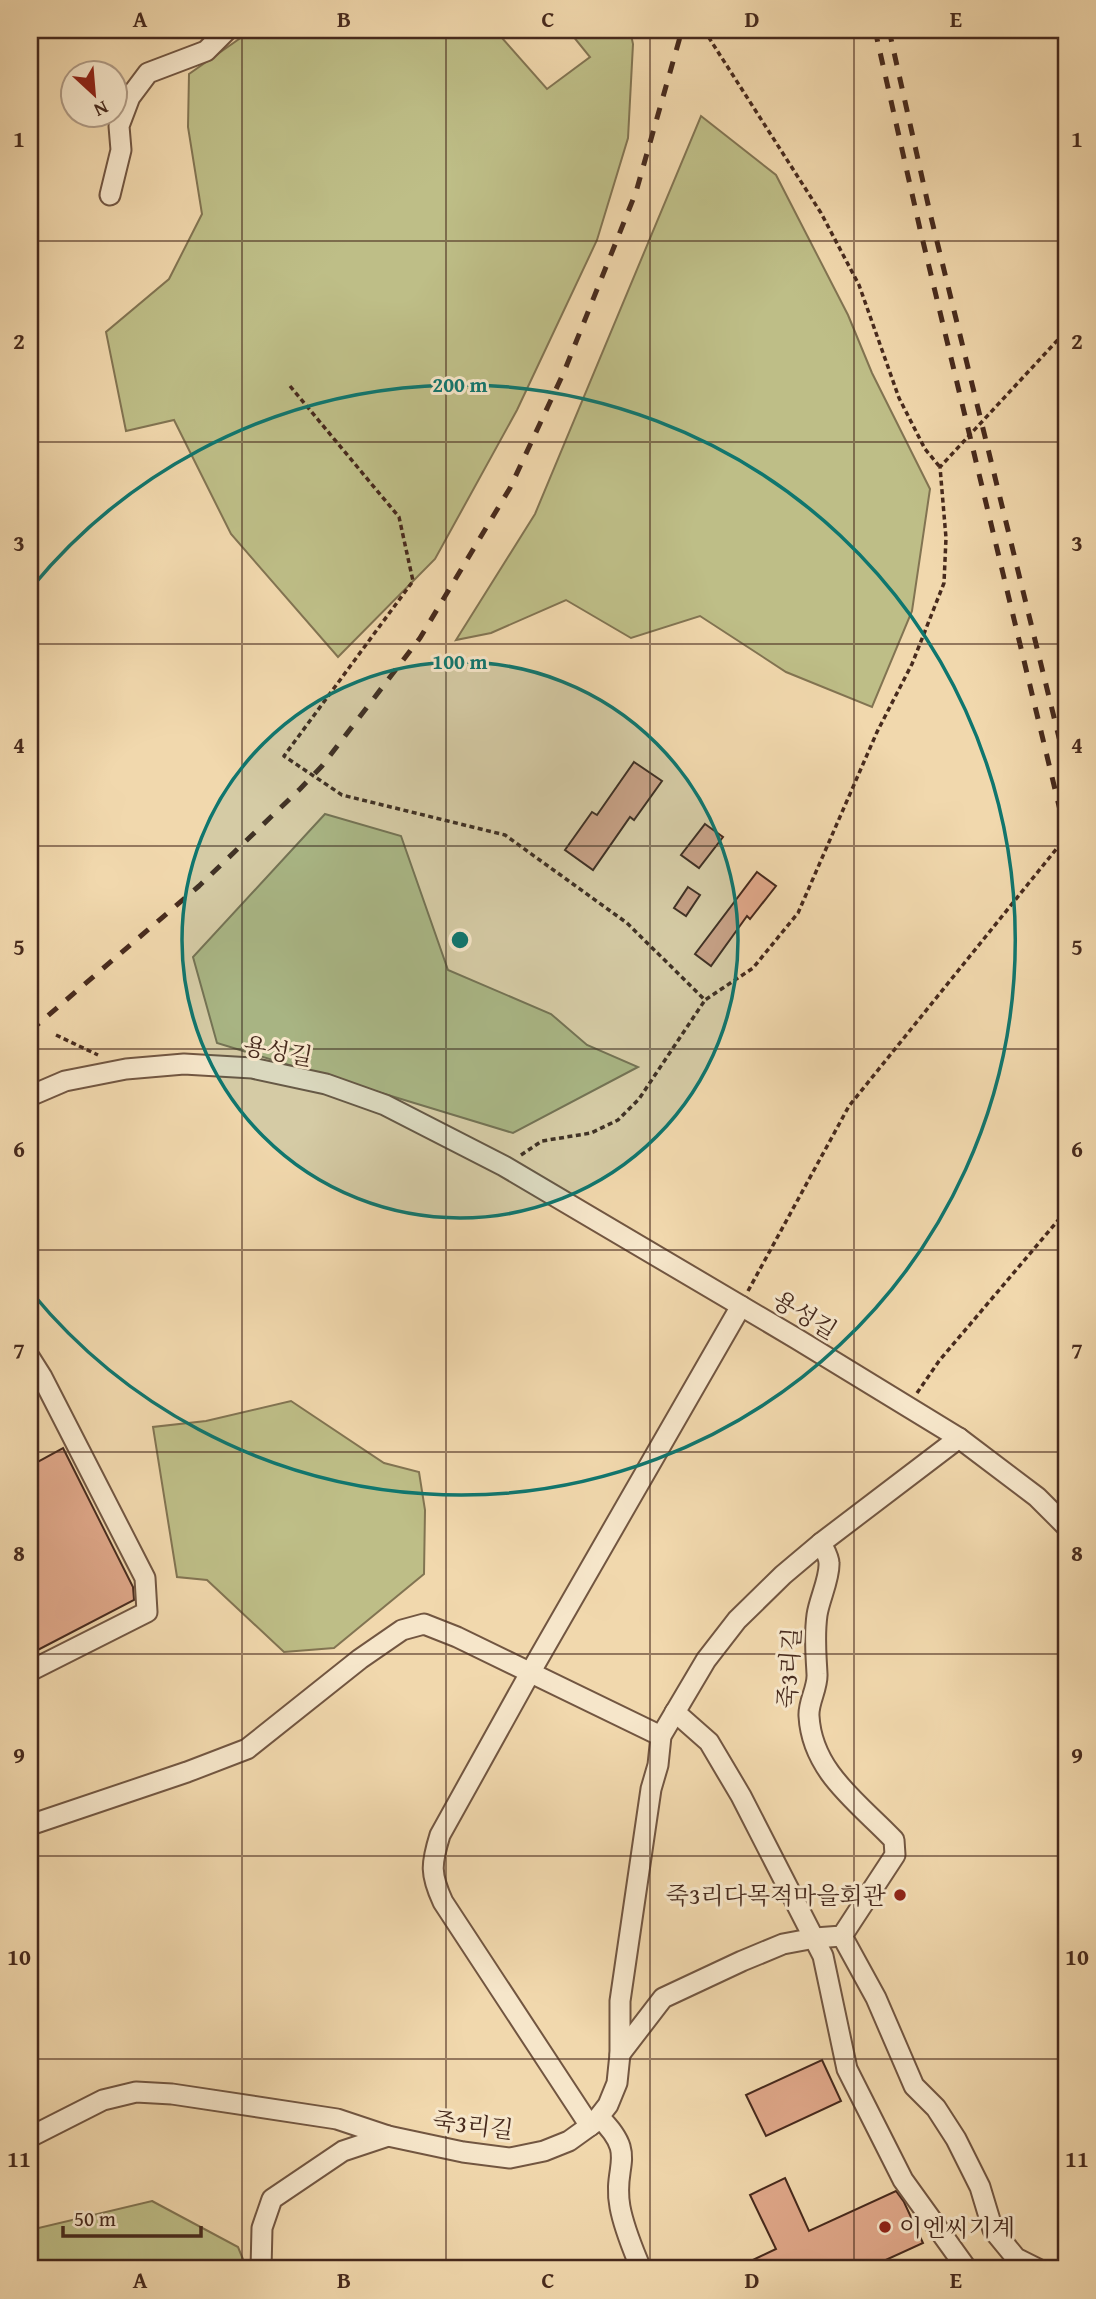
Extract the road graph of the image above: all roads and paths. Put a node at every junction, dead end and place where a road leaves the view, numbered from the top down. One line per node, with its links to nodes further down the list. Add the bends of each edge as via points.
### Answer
1 (228, 30): 3 (street, via 206,51 148,73 130,97 119,126 121,150)
2 (704, 30): 6 (path, via 821,213 859,285 899,398 925,449)
3 (110, 195)
4 (1066, 331): 6 (path)
5 (290, 386): 8 (path, via 399,517 412,580 284,756 342,795 505,835 627,923)
6 (940, 467): 8 (path, via 946,538 944,583 912,664 877,732 798,913 753,968)
7 (1066, 837): 14 (path, via 849,1106)
8 (705, 1000): 12 (path, via 639,1099 618,1120 591,1133 542,1141)
9 (57, 1035): 10 (path)
10 (126, 1069): 11 (street, 용성길, via 65,1081); 12 (street, 용성길, via 184,1064 252,1068 326,1084 385,1105)
11 (30, 1096)
12 (504, 1166): 14 (street, 용성길)
13 (1066, 1211): 17 (path, via 939,1361)
14 (741, 1306): 17 (street, 용성길); 22 (street)
15 (30, 1358): 16 (street)
16 (36, 1380): 21 (street, via 145,1578 147,1612)
17 (908, 1406): 18 (street, 용성길)
18 (959, 1438): 19 (street, 용성길, via 1038,1497); 20 (street, 죽3리길)
19 (1064, 1525)
20 (821, 1544): 23 (street, 죽3리길, via 737,1620); 26 (street, 죽3리길, via 829,1563 815,1634 818,1676 808,1713 813,1738 837,1785 894,1840 895,1855)
21 (30, 1671)
22 (530, 1673): 24 (street); 25 (street, via 424,1624 402,1630 247,1749); 29 (street, via 440,1835 432,1858 432,1877 443,1902)
23 (674, 1712): 24 (street, 죽3리길); 27 (street, via 709,1742)
24 (660, 1736): 28 (street, 죽3리길, via 620,2001)
25 (30, 1825)
26 (842, 1936): 27 (street, 죽3리길); 35 (street, via 876,1998 914,2086 936,2108 956,2140 980,2187 993,2230 1016,2258)
27 (815, 1938): 28 (street, 죽3리길, via 783,1944 663,1998); 32 (street, via 847,2070 904,2180)
28 (620, 2054): 29 (street, 죽3리길, via 617,2083)
29 (594, 2122): 30 (street, 죽3리길, via 569,2141 510,2158); 34 (street, via 611,2128 621,2147 620,2207)
30 (388, 2136): 31 (street, 죽3리길, via 337,2119 136,2092 103,2100); 33 (street, via 343,2151 272,2199 262,2228)
31 (30, 2137)
32 (966, 2267)
33 (261, 2269)
34 (641, 2269)
35 (1038, 2269)

